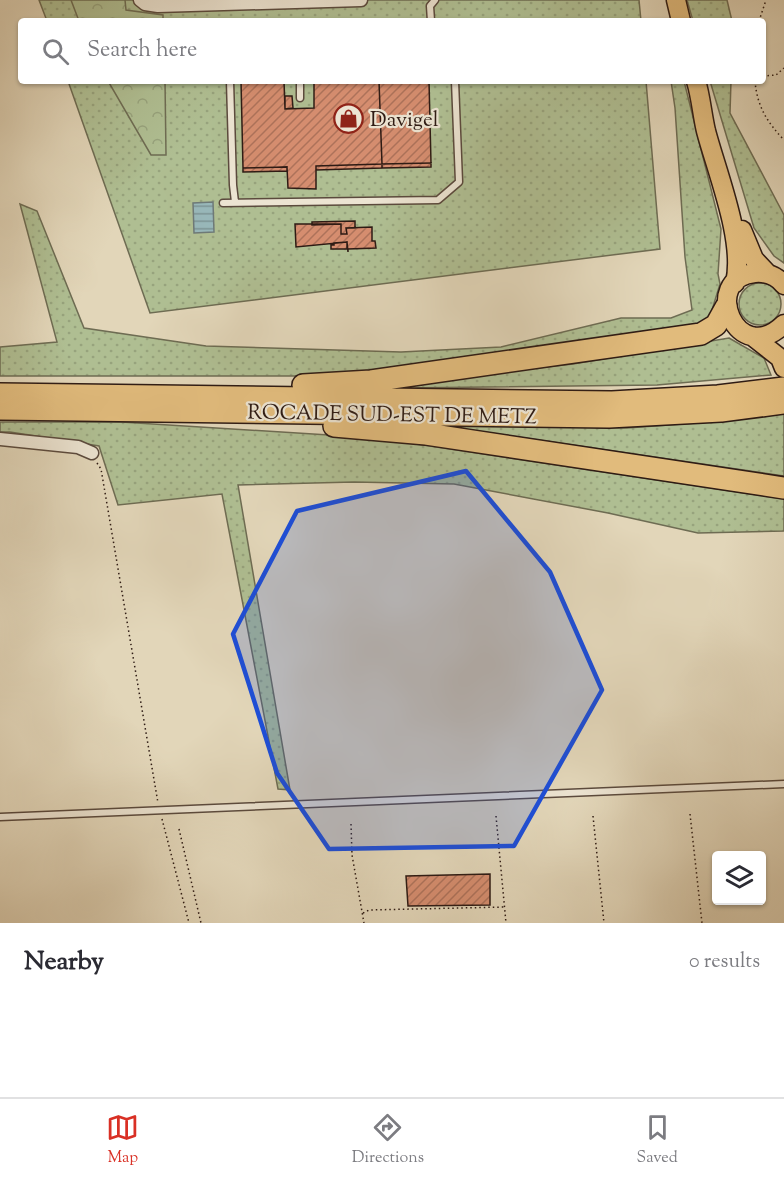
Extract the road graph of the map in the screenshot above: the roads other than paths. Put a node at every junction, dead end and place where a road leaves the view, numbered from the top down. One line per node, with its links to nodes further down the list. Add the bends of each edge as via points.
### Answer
1 (140, 0): 5 (street, via 158,6)
2 (361, 0): 5 (street)
3 (435, 0): 6 (lane, via 430,6)
4 (676, 0): 7 (main road)
5 (278, 1)
6 (431, 18)
7 (680, 18)
8 (230, 84): 14 (lane)
9 (300, 84): 12 (lane)
10 (455, 84): 14 (lane, via 459,182 438,200)
11 (697, 84): 13 (main road)
12 (300, 98)
13 (702, 102): 16 (main road, via 749,250); 17 (main road, via 705,127 736,240)
14 (235, 202): 15 (lane)
15 (223, 203)
16 (768, 274): 17 (main road, via 750,273); 18 (main road)
17 (735, 283): 19 (main road)
18 (784, 285)
19 (726, 307): 21 (main road, via 734,326); 25 (highway, via 710,330 671,340 371,381)
20 (784, 325): 21 (main road, via 764,336); 22 (main road)
21 (752, 336): 22 (main road)
22 (782, 363)
23 (784, 388): 25 (highway, ROCADE SUD-EST DE METZ, via 612,402)
24 (0, 394): 25 (highway, ROCADE SUD-EST DE METZ)
25 (152, 403): 26 (highway, ROCADE SUD-EST DE METZ, via 609,417); 27 (highway, ROCADE SUD-EST DE METZ); 30 (highway, via 426,434)
26 (784, 403)
27 (0, 409)
28 (0, 439): 29 (street, via 78,447)
29 (92, 453)
30 (784, 488)
31 (784, 784): 32 (lane)
32 (0, 817)

